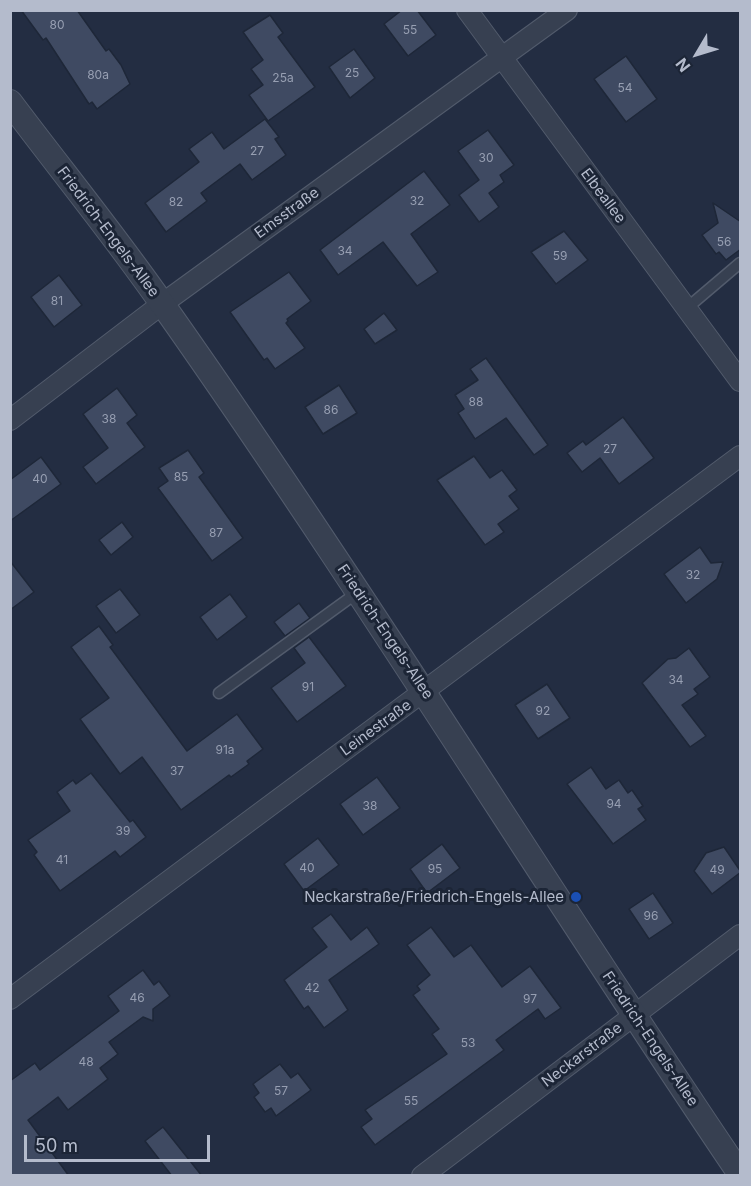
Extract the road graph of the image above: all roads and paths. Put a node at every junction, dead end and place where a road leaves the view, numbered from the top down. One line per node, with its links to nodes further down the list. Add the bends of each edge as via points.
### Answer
1 (467, 10): 3 (street, Elbeallee)
2 (567, 10): 3 (street, Emsstraße)
3 (502, 58): 6 (street, Emsstraße); 7 (street, Elbeallee)
4 (10, 102): 6 (street, Friedrich-Engels-Allee)
5 (741, 263): 7 (lane)
6 (162, 304): 9 (street, Emsstraße); 11 (street, Friedrich-Engels-Allee)
7 (687, 308): 8 (street, Elbeallee)
8 (741, 381)
9 (10, 420)
10 (741, 456): 12 (street, Leinestraße)
11 (358, 592): 12 (street, Friedrich-Engels-Allee); 13 (lane)
12 (426, 692): 15 (street, Leinestraße); 16 (street, Friedrich-Engels-Allee)
13 (219, 693)
14 (741, 935): 16 (street, Neckarstraße)
15 (10, 999)
16 (634, 1016): 17 (street, Friedrich-Engels-Allee); 18 (street, Neckarstraße)
17 (741, 1174)
18 (423, 1176)

